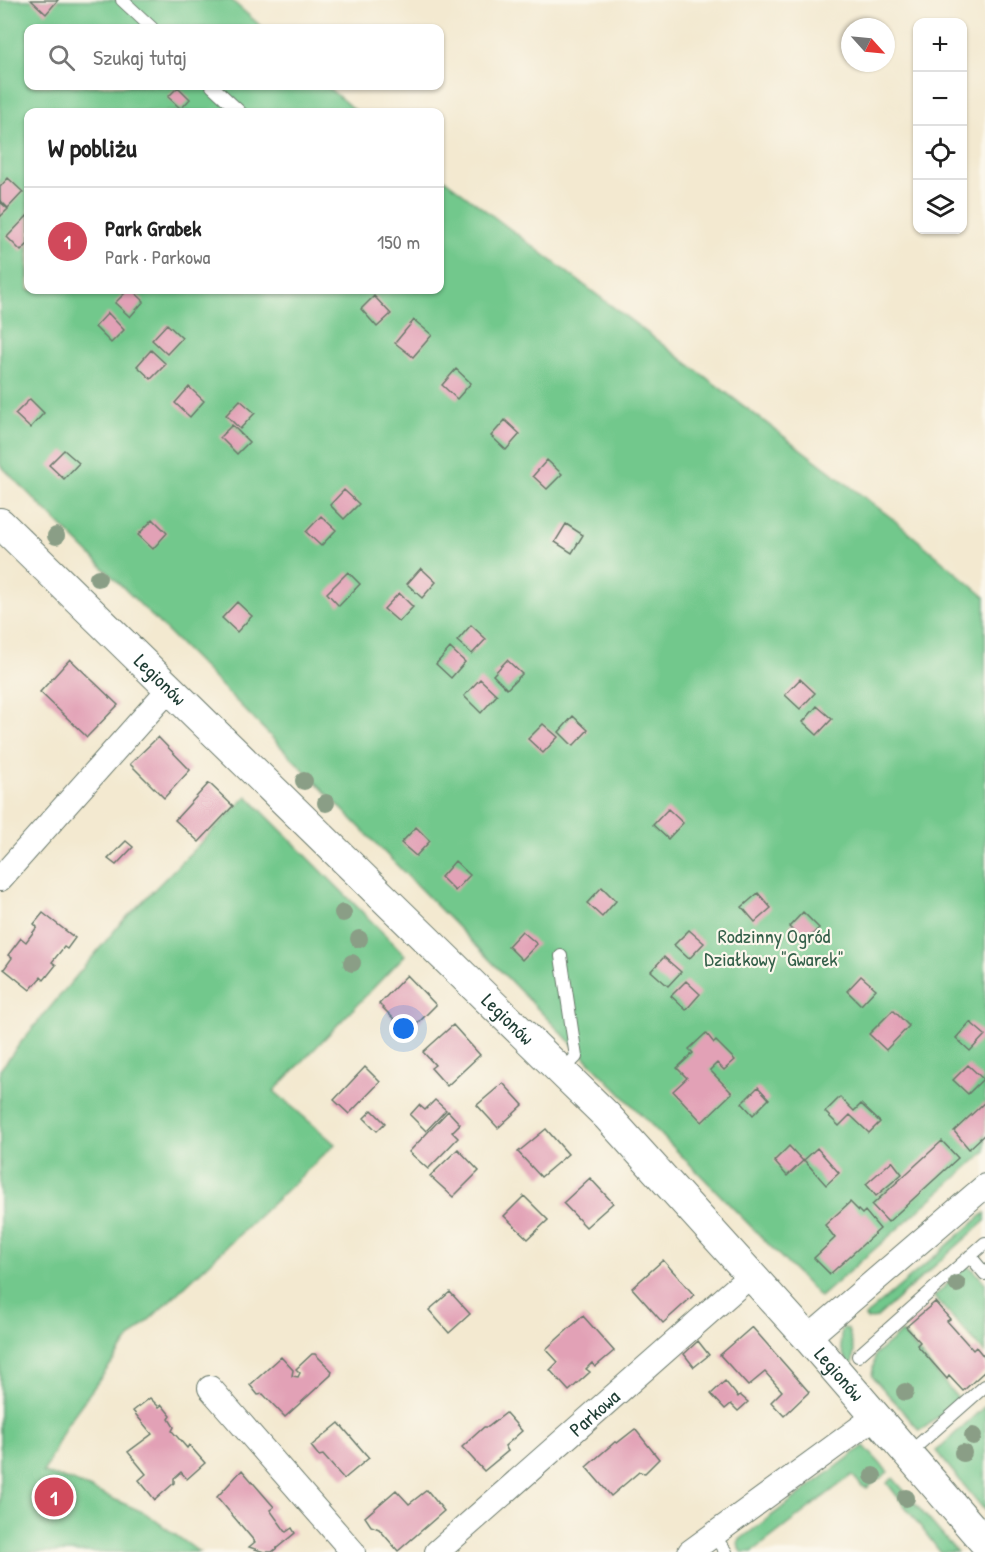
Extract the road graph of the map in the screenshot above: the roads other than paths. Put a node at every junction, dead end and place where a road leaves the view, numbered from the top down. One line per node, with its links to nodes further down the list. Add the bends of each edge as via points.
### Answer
1 (122, 0): 2 (lane)
2 (148, 24)
3 (216, 90): 4 (lane)
4 (236, 108)
5 (0, 523): 6 (street, Legionów)
6 (171, 687): 7 (street); 9 (street, Legionów)
7 (0, 879)
8 (561, 956): 9 (lane, via 576,1057)
9 (563, 1070): 14 (street, Legionów)
10 (985, 1186): 15 (street)
11 (985, 1243): 12 (lane)
12 (970, 1256): 13 (lane); 16 (lane)
13 (985, 1274)
14 (751, 1275): 15 (street, Legionów); 24 (street, Parkowa)
15 (808, 1338): 19 (street, Legionów)
16 (858, 1356)
17 (985, 1386): 20 (lane)
18 (210, 1388): 23 (street)
19 (876, 1416): 20 (street, Legionów); 22 (street)
20 (909, 1453): 21 (street, Legionów)
21 (985, 1543)
22 (719, 1544): 25 (street)
23 (353, 1552)
24 (437, 1552)
25 (690, 1552)

